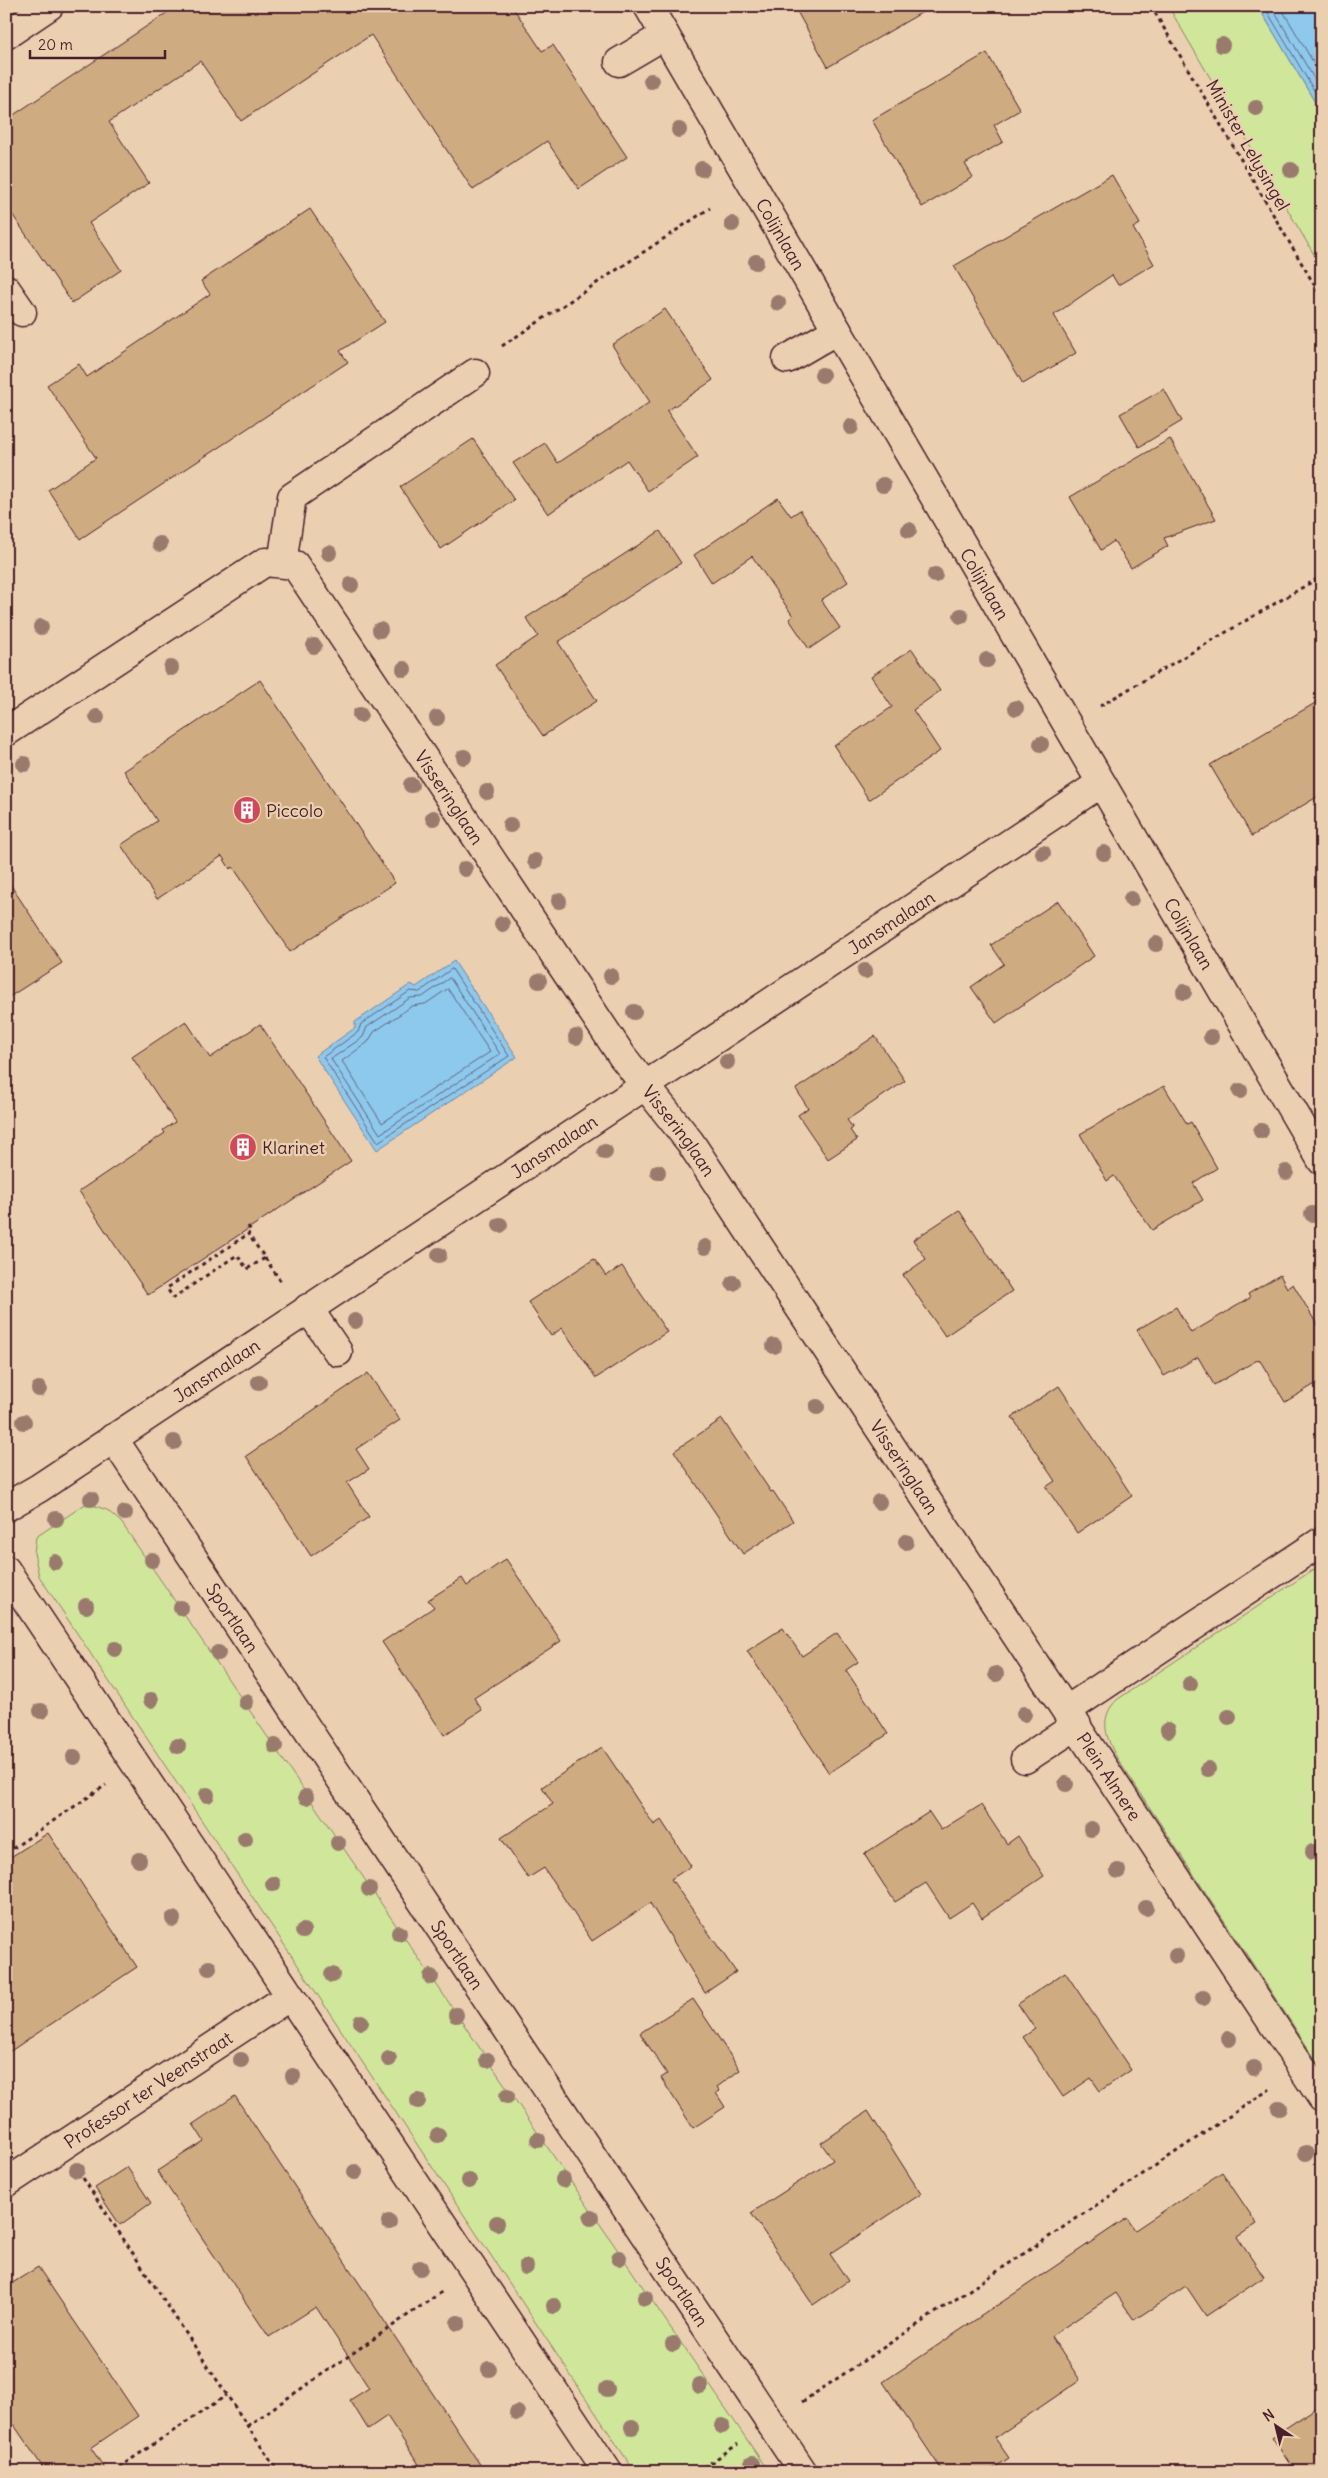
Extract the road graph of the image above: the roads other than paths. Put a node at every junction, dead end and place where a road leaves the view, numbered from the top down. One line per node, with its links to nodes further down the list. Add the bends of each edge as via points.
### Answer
1 (49, 6): 3 (street)
2 (648, 6): 4 (street, Colijnlaan)
3 (6, 35)
4 (665, 35): 5 (street); 8 (street, Colijnlaan)
5 (619, 62)
6 (6, 289): 7 (street)
7 (22, 312)
8 (837, 330): 9 (street); 13 (street, Colijnlaan)
9 (787, 359)
10 (475, 373): 11 (street, via 292,497)
11 (282, 563): 12 (street, via 265,562); 14 (street, Visseringlaan, via 295,565 300,572 603,1028)
12 (6, 732)
13 (1101, 783): 14 (street, Jansmalaan); 15 (street, Colijnlaan)
14 (645, 1085): 16 (street, Jansmalaan); 22 (street, Visseringlaan, via 690,1142)
15 (1322, 1161)
16 (308, 1308): 17 (street); 18 (street, Jansmalaan)
17 (338, 1352)
18 (113, 1438): 19 (street, Jansmalaan); 28 (street, Sportlaan)
19 (6, 1507)
20 (1322, 1540): 22 (street)
21 (6, 1570): 24 (street)
22 (1072, 1717): 23 (street); 25 (street, Plein Almere)
23 (1025, 1759)
24 (290, 1996): 26 (street, Professor ter Veenstraat); 27 (street)
25 (1322, 2098)
26 (6, 2183)
27 (608, 2472)
28 (804, 2472)

